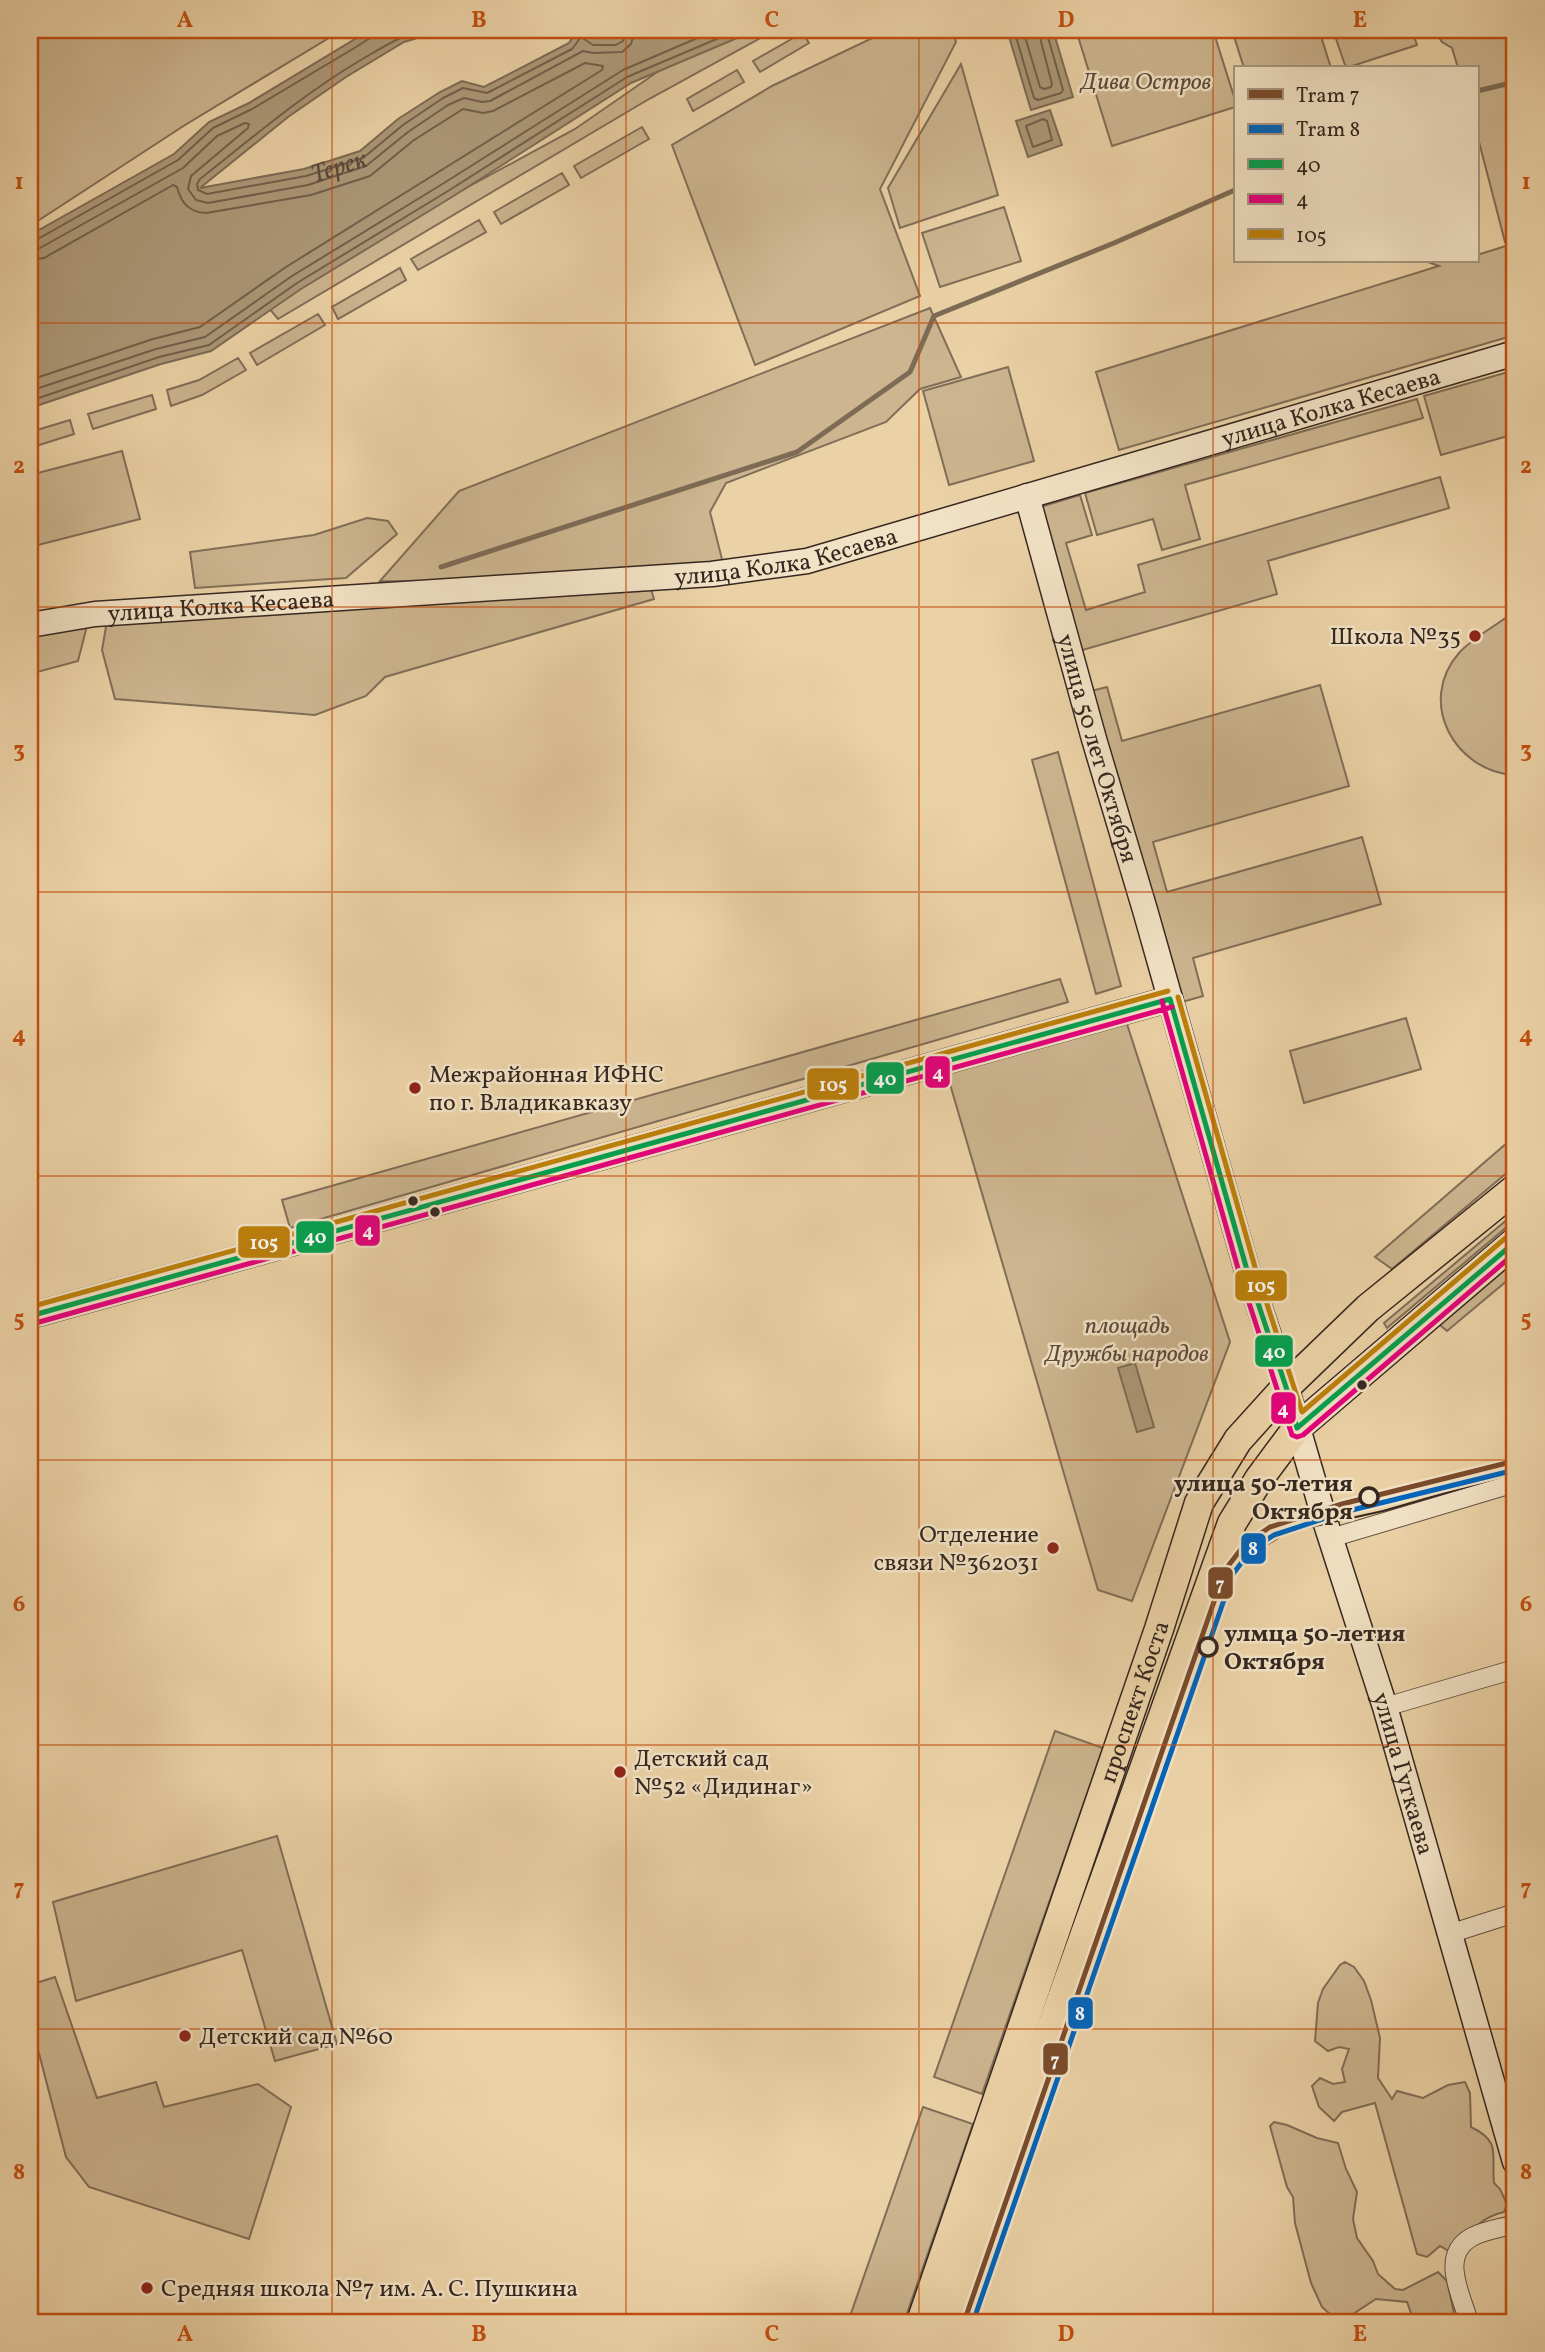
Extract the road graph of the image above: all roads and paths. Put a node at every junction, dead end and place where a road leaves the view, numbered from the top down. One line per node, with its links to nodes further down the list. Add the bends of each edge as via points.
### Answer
1 (1515, 353): 2 (street, улица Колка Кесаева)
2 (1027, 496): 3 (street, улица Колка Кесаева, via 770,568 95,614); 4 (street, улица 50 лет Октября)
3 (30, 625)
4 (1170, 999): 7 (street); 8 (street, via 1247,1270)
5 (1515, 1189): 8 (main road, проспект Коста, via 1368,1308)
6 (1515, 1242): 9 (main road, проспект Коста)
7 (30, 1317)
8 (1286, 1387): 9 (street, улица Гугкаева); 18 (main road, проспект Коста, via 1238,1440 1199,1503)
9 (1297, 1428): 11 (street, улица Гугкаева); 19 (main road, проспект Коста, via 1232,1523)
10 (1515, 1483): 11 (street)
11 (1331, 1538): 13 (street, улица Гугкаева)
12 (1515, 1669): 13 (street)
13 (1385, 1707): 15 (street, улица Гугкаева)
14 (1515, 1913): 15 (street)
15 (1449, 1934): 16 (street, улица Гугкаева)
16 (1515, 2162)
17 (1515, 2224): 20 (street, via 1473,2236 1459,2247 1452,2265)
18 (921, 2322)
19 (946, 2322)
20 (1469, 2322)

